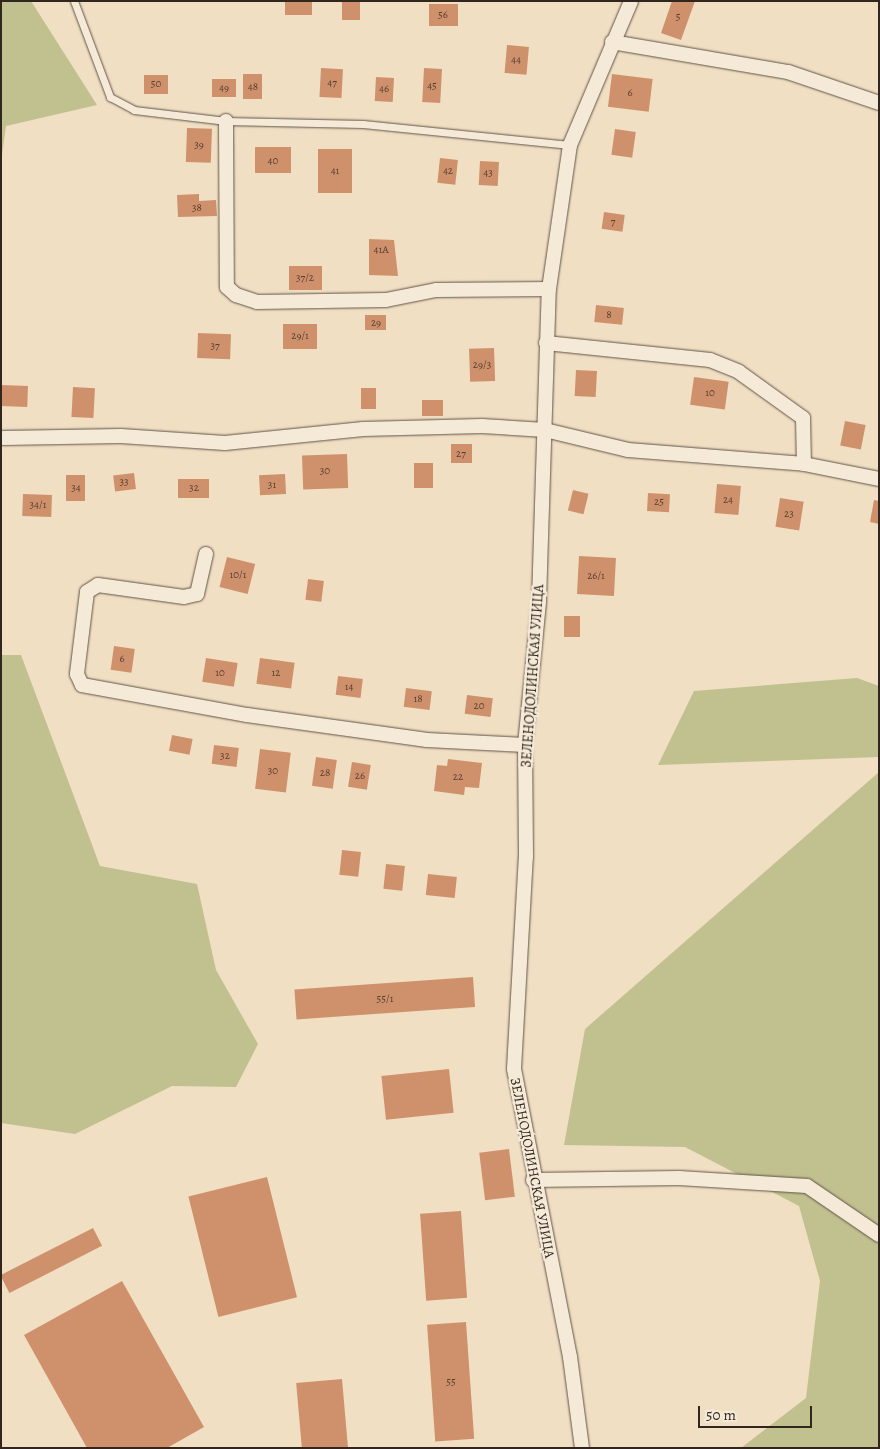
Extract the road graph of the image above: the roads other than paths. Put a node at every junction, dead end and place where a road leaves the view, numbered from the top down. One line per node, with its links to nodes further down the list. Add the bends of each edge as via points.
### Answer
1 (74, 1): 5 (lane, via 110,97 134,110)
2 (631, 1): 3 (street, ЗЕЛЕНОДОЛИНСКАЯ УЛИЦА)
3 (612, 42): 4 (street, via 788,72); 6 (street, ЗЕЛЕНОДОЛИНСКАЯ УЛИЦА)
4 (879, 103)
5 (226, 121): 6 (lane, via 362,124); 7 (street, via 227,287 236,295 256,302 386,300 436,290)
6 (570, 145): 7 (street, ЗЕЛЕНОДОЛИНСКАЯ УЛИЦА)
7 (549, 290): 8 (street, ЗЕЛЕНОДОЛИНСКАЯ УЛИЦА)
8 (546, 343): 9 (street, ЗЕЛЕНОДОЛИНСКАЯ УЛИЦА); 11 (street, via 710,360 739,372 803,418)
9 (545, 430): 10 (street, via 363,429 225,443 121,436); 11 (street, via 628,450); 14 (street, ЗЕЛЕНОДОЛИНСКАЯ УЛИЦА, via 539,601)
10 (3, 438)
11 (804, 464): 12 (street)
12 (879, 479)
13 (206, 554): 14 (street, via 197,594 184,596 98,585 87,592 77,674 82,685 417,738)
14 (525, 745): 15 (street, ЗЕЛЕНОДОЛИНСКАЯ УЛИЦА, via 525,876 514,1068)
15 (532, 1180): 16 (street, via 679,1178 807,1186); 17 (street, ЗЕЛЕНОДОЛИНСКАЯ УЛИЦА, via 570,1357)
16 (879, 1235)
17 (582, 1448)

